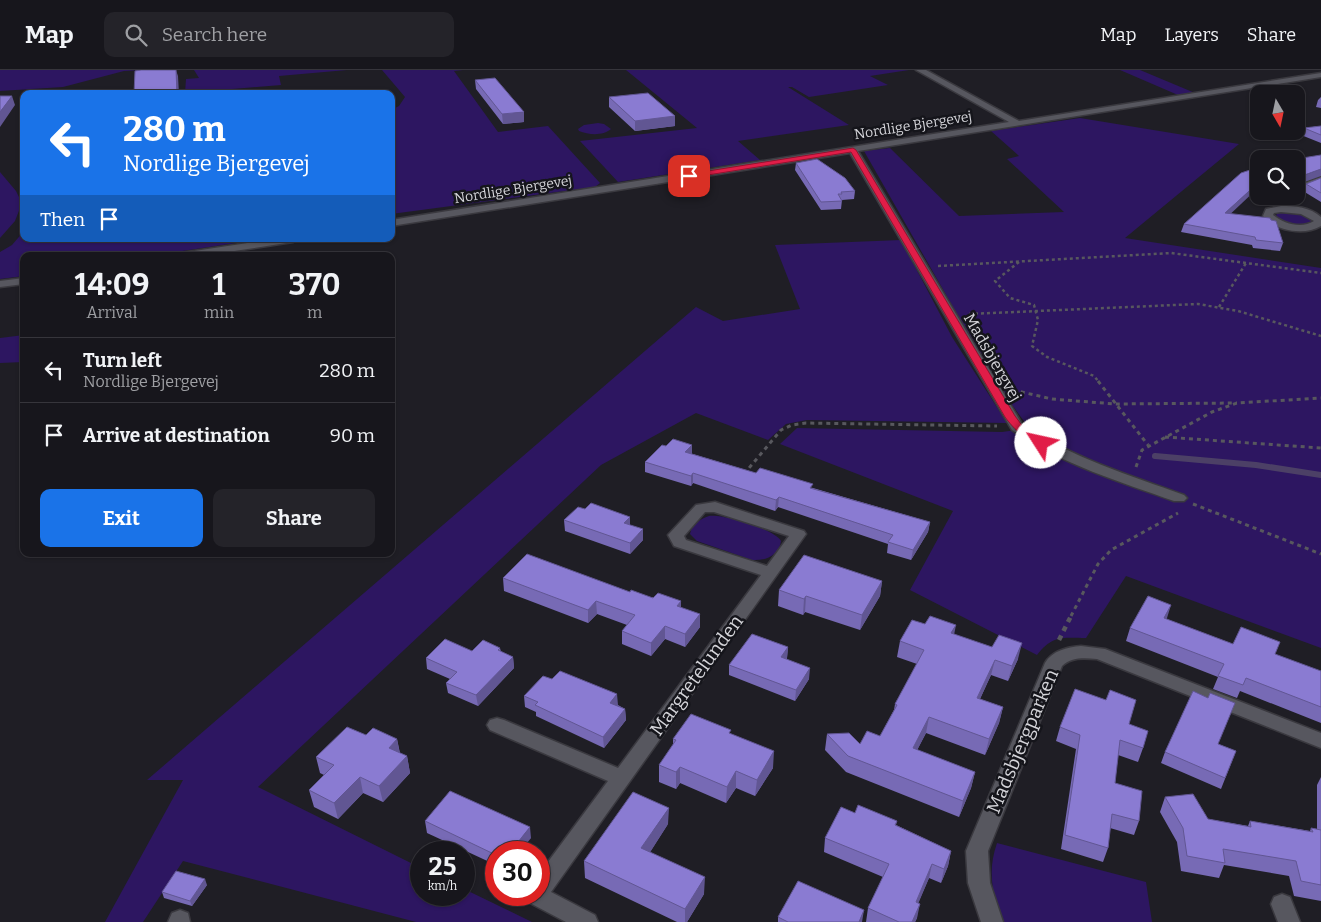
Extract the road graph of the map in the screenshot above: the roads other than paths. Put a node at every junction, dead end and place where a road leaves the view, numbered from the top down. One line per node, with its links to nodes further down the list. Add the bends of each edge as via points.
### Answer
1 (920, 70): 3 (street)
2 (1321, 75): 3 (street, Nordlige Bjergevej)
3 (1019, 124): 4 (street, Nordlige Bjergevej)
4 (853, 150): 7 (street, Nordlige Bjergevej); 12 (street, Madsbjergvej, via 1017,427 1041,443)
5 (1321, 180): 6 (street)
6 (1305, 186)
7 (395, 222)
8 (273, 242): 9 (street)
9 (207, 252)
10 (20, 282): 11 (street)
11 (0, 284)
12 (1179, 498)
13 (771, 572): 13 (street, Margretelunden, via 798,534 715,507 701,508 676,536 680,543); 16 (street, Margretelunden)
14 (497, 724): 16 (street)
15 (1321, 741): 20 (street, Madsbjergparken, via 1099,653 1083,651 1060,657 1054,662 977,851 979,883)
16 (621, 778): 17 (street, Margretelunden)
17 (550, 876)
18 (550, 902): 19 (street)
19 (587, 922)
20 (992, 922)

